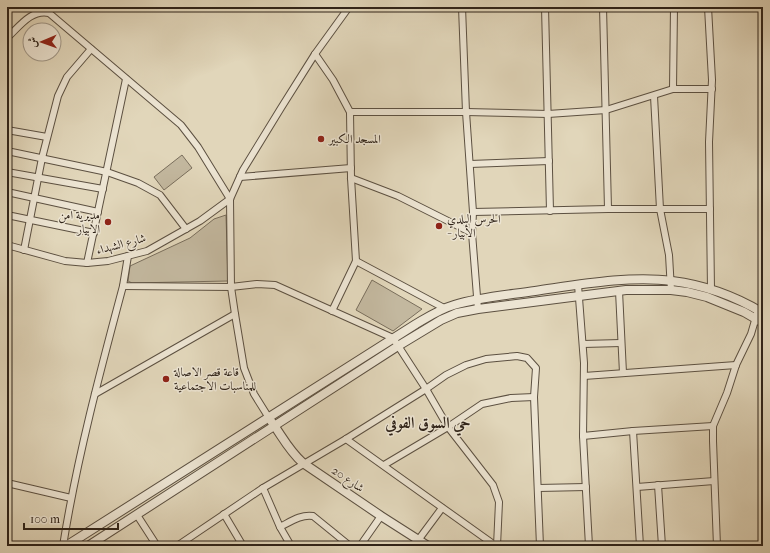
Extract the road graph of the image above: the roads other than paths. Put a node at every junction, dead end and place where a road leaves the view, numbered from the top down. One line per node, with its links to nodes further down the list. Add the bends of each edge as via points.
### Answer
1 (349, 7): 10 (street)
2 (462, 7): 17 (street)
3 (545, 7): 18 (street)
4 (603, 7): 15 (street)
5 (674, 7): 12 (street)
6 (708, 7): 13 (street)
7 (43, 9): 8 (street, via 27,18); 9 (street)
8 (7, 38)
9 (91, 49): 11 (street); 20 (street, via 67,77 58,96)
10 (315, 54): 16 (street); 29 (street)
11 (126, 79): 27 (street); 34 (street, via 181,125 198,147)
12 (673, 89): 13 (street); 14 (street)
13 (712, 89): 37 (street, via 709,142)
14 (654, 96): 15 (street); 36 (street)
15 (606, 110): 18 (street); 35 (street)
16 (350, 112): 17 (street); 25 (street)
17 (466, 112): 18 (street); 24 (street)
18 (548, 114): 23 (street)
19 (7, 130): 20 (street)
20 (47, 137): 22 (street)
21 (7, 150): 22 (street)
22 (42, 158): 27 (street); 28 (street)
23 (549, 160): 24 (street); 38 (street)
24 (470, 164): 40 (street)
25 (351, 168): 29 (street); 30 (street)
26 (7, 172): 28 (street)
27 (107, 172): 31 (street); 43 (street, via 138,183 160,195)
28 (38, 177): 31 (street); 33 (street)
29 (240, 177): 34 (street)
30 (351, 178): 45 (street, via 398,196); 49 (street)
31 (103, 189): 39 (street)
32 (7, 192): 33 (street)
33 (34, 199): 39 (street); 42 (street)
34 (230, 199): 43 (street, شارع الشهداء); 54 (street)
35 (608, 209): 36 (street); 38 (street)
36 (660, 209): 37 (street); 51 (street)
37 (710, 209): 55 (street)
38 (550, 210): 40 (street)
39 (98, 212): 44 (street)
40 (473, 212): 45 (street)
41 (7, 215): 42 (street)
42 (30, 220): 44 (street); 47 (street)
43 (186, 229): 48 (street, شارع الشهداء, via 147,251)
44 (94, 233): 50 (street)
45 (472, 234): 59 (street)
46 (7, 245): 47 (street, شارع الشهداء)
47 (24, 250): 50 (street, شارع الشهداء, via 65,261)
48 (128, 256): 50 (street, شارع الشهداء); 53 (street)
49 (356, 261): 60 (street); 62 (street)
50 (87, 263)
51 (671, 281): 52 (street, via 624,280); 55 (street); 56 (street)
52 (578, 285): 58 (street); 59 (street)
53 (123, 286): 54 (street); 73 (street)
54 (232, 287): 62 (street, via 275,285); 63 (street)
55 (710, 289): 64 (street, via 744,302)
56 (671, 290): 57 (street); 64 (street, via 687,292)
57 (619, 291): 58 (street); 66 (street)
58 (580, 297): 61 (street); 67 (street)
59 (477, 300): 60 (street); 61 (street)
60 (444, 308): 65 (street)
61 (478, 309): 68 (street, via 457,313 441,320)
62 (332, 311): 65 (street)
63 (234, 314): 73 (street); 75 (street, via 244,368 254,394)
64 (760, 316): 69 (street)
65 (393, 338): 68 (street); 75 (street)
66 (621, 343): 67 (street); 70 (street)
67 (583, 344): 71 (street)
68 (398, 346): 72 (street); 76 (street)
69 (736, 365): 70 (street); 77 (street)
70 (623, 373): 71 (street)
71 (584, 376): 80 (street)
72 (426, 389): 74 (street, via 466,365 486,359 517,356 527,358 536,368); 78 (street); 81 (street)
73 (95, 394): 91 (street)
74 (534, 398): 78 (street, via 510,398 482,404); 90 (street)
75 (269, 418): 76 (street, شارع 20); 98 (street)
76 (274, 425): 82 (street, شارع 20, via 294,456); 94 (street)
77 (713, 426): 79 (street); 84 (street)
78 (448, 427): 83 (street); 108 (street, via 495,489 499,502)
79 (633, 431): 80 (street); 88 (street)
80 (582, 436): 87 (street)
81 (346, 438): 82 (street); 83 (street)
82 (303, 463): 89 (street); 95 (street, شارع 20)
83 (384, 465): 92 (street)
84 (714, 481): 86 (street); 113 (street)
85 (7, 483): 91 (street)
86 (658, 485): 88 (street); 112 (street)
87 (586, 487): 90 (street); 110 (street)
88 (637, 487): 111 (street)
89 (262, 488): 93 (street); 96 (street)
90 (538, 488): 109 (street)
91 (71, 498): 99 (street)
92 (442, 508): 97 (street); 108 (street)
93 (224, 514): 102 (street); 103 (street)
94 (137, 515): 100 (street); 101 (street)
95 (381, 516): 97 (street, شارع 20); 106 (street)
96 (280, 527): 104 (street); 105 (street, via 307,515 313,516)
97 (419, 539): 107 (street, شارع 20)
98 (72, 544)
99 (63, 546)
100 (88, 546)
101 (157, 546)
102 (177, 546)
103 (243, 546)
104 (291, 546)
105 (350, 546)
106 (360, 546)
107 (428, 546)
108 (496, 546)
109 (540, 546)
110 (589, 546)
111 (640, 546)
112 (662, 546)
113 (717, 546)

